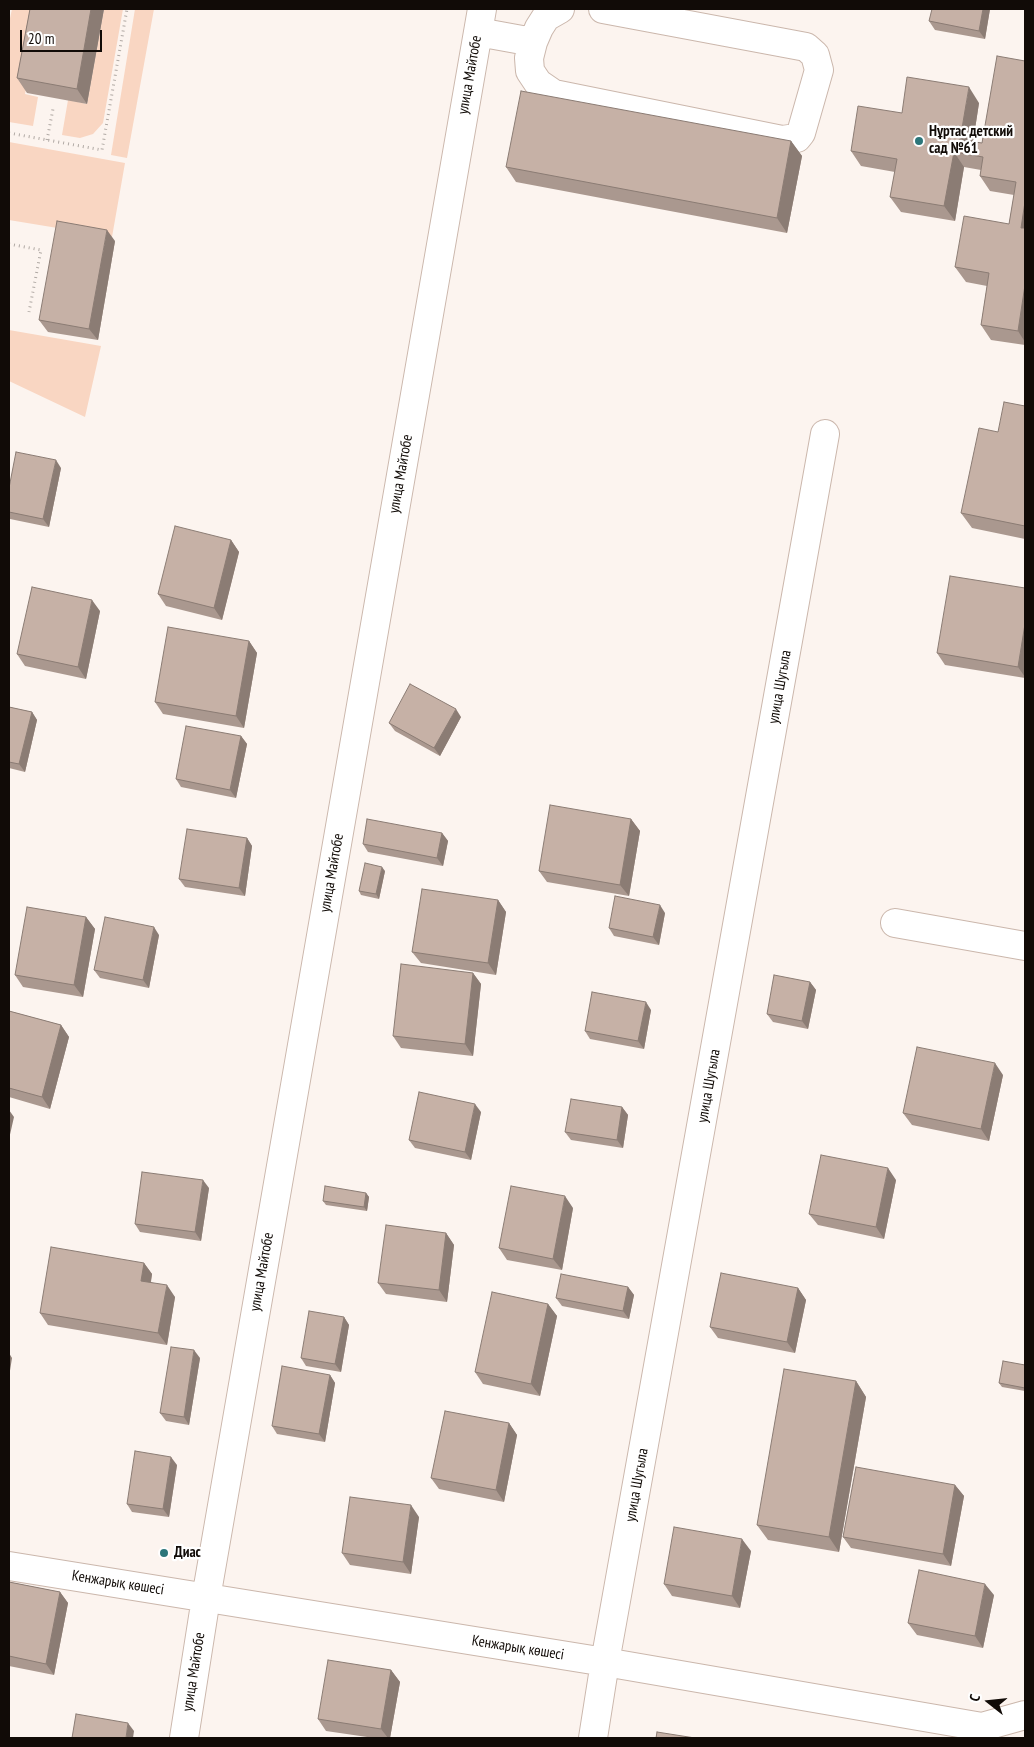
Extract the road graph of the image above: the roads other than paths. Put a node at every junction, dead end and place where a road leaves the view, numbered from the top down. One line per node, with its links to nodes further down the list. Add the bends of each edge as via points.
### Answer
1 (560, 9): 4 (street, via 546,18)
2 (603, 9): 4 (street, via 806,47 815,55 819,70 801,133 797,138 782,140 554,94 538,84 530,71)
3 (480, 20): 4 (street); 9 (street, улица Майтобе)
4 (533, 42)
5 (825, 434): 10 (street, улица Шугыла)
6 (895, 923): 7 (street)
7 (1025, 946)
8 (9, 1566): 9 (street, Кенжарық көшесі)
9 (206, 1598): 10 (street, Кенжарық көшесі); 12 (street, улица Майтобе)
10 (605, 1662): 11 (street, Кенжарық көшесі, via 982,1727); 13 (street, улица Шугыла)
11 (1025, 1715)
12 (184, 1738)
13 (593, 1738)

